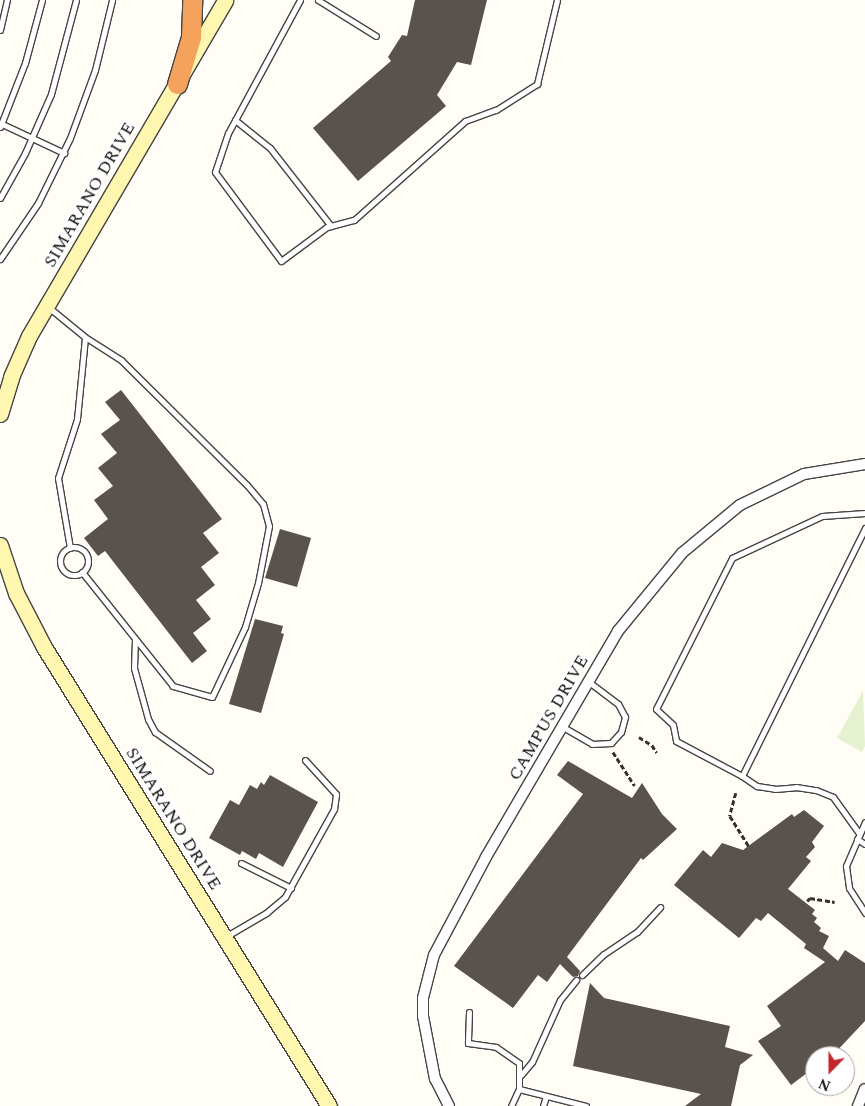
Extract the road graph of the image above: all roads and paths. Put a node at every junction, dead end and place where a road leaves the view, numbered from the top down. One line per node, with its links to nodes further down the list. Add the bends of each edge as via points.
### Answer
1 (7, 0): 11 (lane)
2 (42, 0): 15 (lane, via 26,63)
3 (70, 0): 10 (lane)
4 (112, 0): 17 (lane, via 91,84)
5 (192, 0): 13 (highway, via 191,37)
6 (225, 0): 13 (street, SIMARANO DRIVE)
7 (300, 0): 14 (lane)
8 (318, 0): 12 (lane)
9 (557, 0): 19 (lane, via 536,84 496,110 465,121 354,220)
10 (76, 1): 16 (lane, via 60,65)
11 (0, 30)
12 (376, 36)
13 (177, 84): 21 (street, SIMARANO DRIVE)
14 (235, 120): 19 (lane, via 270,148); 19 (lane, via 215,172 281,261)
15 (0, 124): 16 (lane)
16 (32, 138): 17 (lane); 18 (lane)
17 (64, 152): 20 (lane, via 34,209)
18 (0, 198)
19 (331, 226)
20 (0, 259)
21 (47, 306): 22 (lane); 23 (street, SIMARANO DRIVE, via 17,362)
22 (86, 337): 28 (lane, via 77,418 58,478); 30 (lane, via 122,360 247,485 264,504 269,526 245,627 212,697 173,686)
23 (0, 414)
24 (865, 464): 31 (street, CAMPUS DRIVE, via 796,477 740,505 711,526 682,553 638,604 618,631)
25 (865, 513): 38 (lane, via 822,516 732,558 656,708 673,725 676,741)
26 (865, 528): 38 (lane)
27 (0, 545): 51 (street, SIMARANO DRIVE, via 16,593 35,632)
28 (70, 548): 29 (lane, via 79,548 86,554 88,564); 29 (lane, via 61,556 62,567 71,575)
29 (82, 572): 30 (lane)
30 (135, 638): 37 (lane, via 134,668 148,719 155,732)
31 (589, 682): 32 (street, CAMPUS DRIVE); 32 (lane, via 618,704 625,717 621,732 611,744 592,744)
32 (563, 728): 60 (street, CAMPUS DRIVE, via 486,857 445,932 427,975 423,998 426,1036 436,1079)
33 (639, 737): 35 (path, via 652,745)
34 (613, 752): 39 (path)
35 (657, 753)
36 (305, 760): 46 (lane, via 336,794 334,810)
37 (210, 771)
38 (742, 776): 42 (lane, via 757,786 809,789 833,797)
39 (635, 786)
40 (736, 793): 44 (path, via 730,816)
41 (865, 822): 42 (lane)
42 (858, 836): 43 (lane); 50 (lane, via 846,866 849,888)
43 (865, 844)
44 (749, 846)
45 (241, 863): 46 (lane)
46 (291, 888): 51 (lane, via 266,913)
47 (807, 901): 48 (path, via 810,898)
48 (835, 902)
49 (660, 907): 52 (lane, via 637,932 604,954)
50 (865, 913)
51 (224, 938): 59 (street, SIMARANO DRIVE)
52 (582, 975)
53 (576, 980): 55 (lane, via 560,1000 532,1062)
54 (469, 1012): 55 (lane, via 468,1043 496,1047 520,1063)
55 (521, 1075): 57 (lane)
56 (865, 1089): 64 (street)
57 (519, 1090): 58 (lane); 61 (lane)
58 (546, 1096): 62 (lane); 63 (lane)
59 (329, 1106)
60 (449, 1106)
61 (511, 1106)
62 (543, 1106)
63 (586, 1106)
64 (858, 1106)

